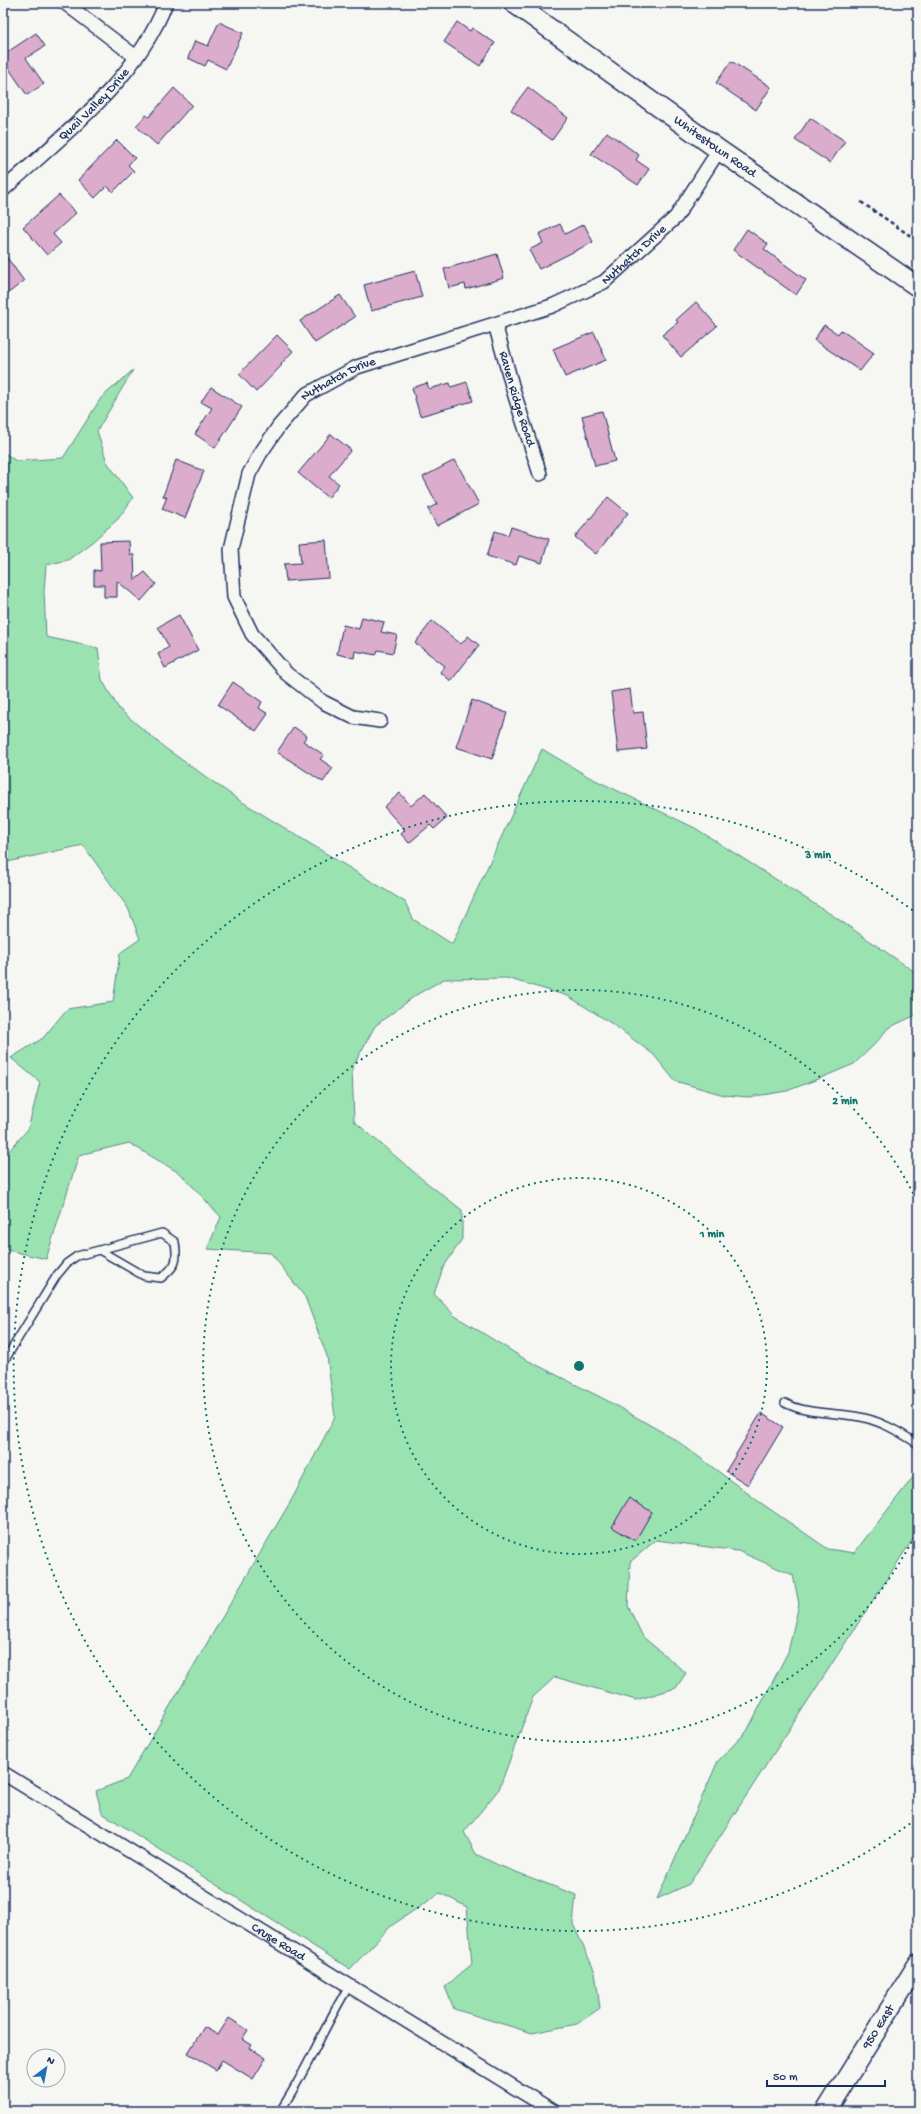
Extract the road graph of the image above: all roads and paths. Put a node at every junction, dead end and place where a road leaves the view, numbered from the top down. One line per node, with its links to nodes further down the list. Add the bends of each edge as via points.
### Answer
1 (65, 3): 4 (street)
2 (166, 3): 4 (street, Quail Valley Drive)
3 (514, 3): 5 (street, Whitestown Road)
4 (136, 57): 6 (street, Quail Valley Drive, via 97,104)
5 (719, 150): 9 (street, Whitestown Road); 10 (street, Nuthatch Drive, via 676,217 604,282 552,306)
6 (3, 190)
7 (861, 202): 8 (path)
8 (918, 241)
9 (918, 287)
10 (495, 324): 11 (street, Raven Ridge Road, via 514,396); 12 (street, Nuthatch Drive, via 357,368 306,395 279,426 249,474 231,549 234,597 252,634 287,674 323,702 353,717)
11 (540, 474)
12 (380, 721)
13 (101, 1251): 13 (lane, via 162,1233 174,1242 178,1257 172,1268 161,1278 144,1276); 14 (lane, via 77,1256 67,1263 57,1275)
14 (3, 1364)
15 (785, 1403): 16 (lane, via 797,1409 855,1416 882,1423)
16 (918, 1444)
17 (3, 1773): 19 (street, Cruse Road)
18 (918, 1964): 22 (street, 950 East)
19 (349, 1986): 20 (lane, via 303,2075); 21 (street, Cruse Road)
20 (280, 2111)
21 (553, 2111)
22 (826, 2111)

